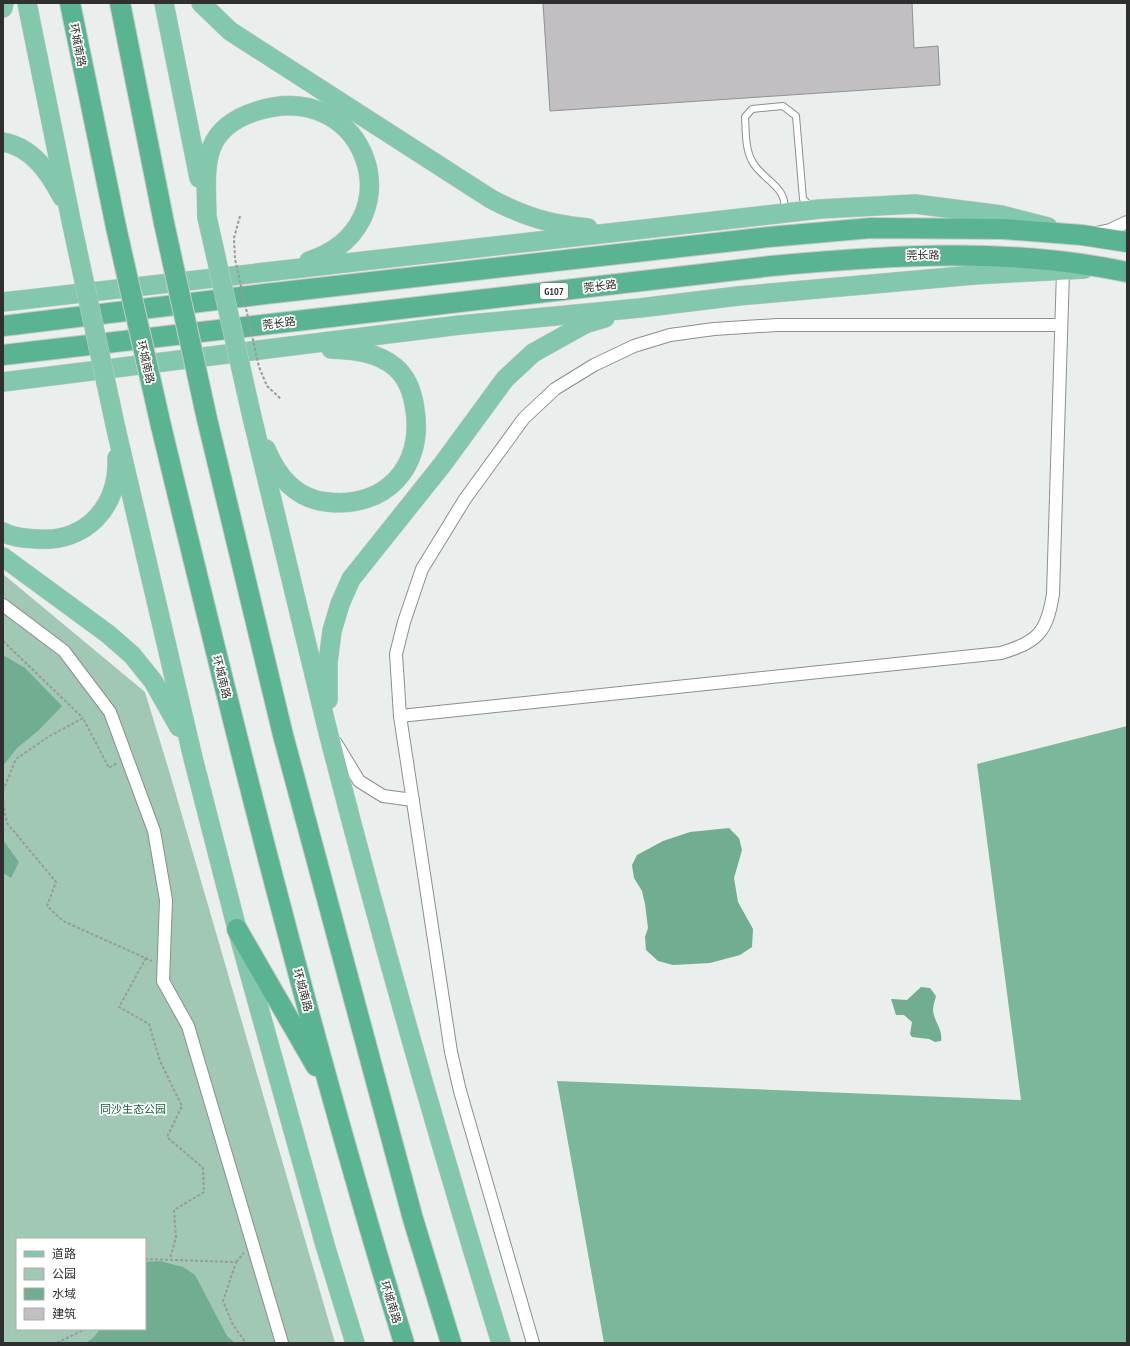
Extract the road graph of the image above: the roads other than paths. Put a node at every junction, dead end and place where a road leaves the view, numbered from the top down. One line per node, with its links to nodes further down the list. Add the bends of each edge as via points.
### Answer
1 (4, 3): 7 (main road)
2 (27, 3): 13 (main road)
3 (70, 3): 40 (highway, 环城南路, bridge, via 116,227 161,426 238,746)
4 (120, 3): 44 (highway, bridge, via 207,419 283,735 413,1219)
5 (164, 3): 11 (main road)
6 (201, 3): 14 (main road, via 230,31 490,200 537,220)
7 (3, 8)
8 (3, 142): 13 (main road, via 27,151 41,164 62,197)
9 (820, 209): 10 (main road); 10 (lane, via 809,205 803,199 796,116 783,106 752,109 745,117 746,140 752,162 786,201 784,209); 15 (main road, via 915,204 1001,215)
10 (774, 214): 14 (main road)
11 (207, 217): 18 (main road, via 207,157 212,144 234,121 269,107 301,105 315,108 345,128 357,141 368,172 367,204 362,220 347,239 326,254); 30 (main road, bridge)
12 (1127, 222): 15 (street, via 1110,230)
13 (72, 225): 31 (main road, bridge)
14 (627, 232): 18 (main road)
15 (1082, 235): 16 (highway); 24 (highway, via 1003,228 871,228 761,238)
16 (1127, 242)
17 (1107, 268): 19 (main road); 20 (highway, 莞长路 / G107); 26 (highway, 莞长路 / G107, via 1003,256 871,257 771,266)
18 (265, 271): 21 (main road)
19 (1063, 271): 22 (main road, via 903,280); 23 (street)
20 (1127, 272)
21 (8, 301)
22 (640, 308): 25 (main road, via 460,325); 36 (main road, via 585,324 533,353 505,379 442,465 351,579 332,631 328,662)
23 (1061, 325): 35 (street, via 777,325 714,329 670,335 634,346 594,365 555,389 524,418 465,499 422,569 396,654); 35 (street, via 1053,594 1050,612 1042,631 1025,646 1001,653)
24 (3, 326)
25 (278, 348): 27 (main road); 30 (main road, via 365,352 383,359 396,368 407,382 414,401 417,420 412,458 390,487 374,496 341,504 323,502 296,491 284,480 268,454)
26 (3, 355)
27 (29, 379): 28 (main road); 29 (main road)
28 (3, 382)
29 (3, 386)
30 (251, 413): 36 (main road)
31 (116, 429): 32 (main road, via 116,483 111,498 89,525 75,534 60,538 21,538); 37 (main road)
32 (3, 532)
33 (3, 557): 37 (main road, via 108,634 132,655 153,681 172,712)
34 (3, 605): 41 (street, via 64,652 110,712 128,758 154,830 166,900 163,981 188,1026)
35 (400, 716): 38 (street)
36 (328, 729): 38 (street, via 359,781 383,796); 45 (main road, via 397,991)
37 (193, 758): 39 (main road)
38 (413, 800): 46 (street, via 451,1052)
39 (237, 929): 40 (highway); 42 (main road)
40 (331, 1090): 43 (highway, 环城南路)
41 (282, 1343)
42 (355, 1343)
43 (404, 1343)
44 (451, 1343)
45 (501, 1343)
46 (533, 1343)

